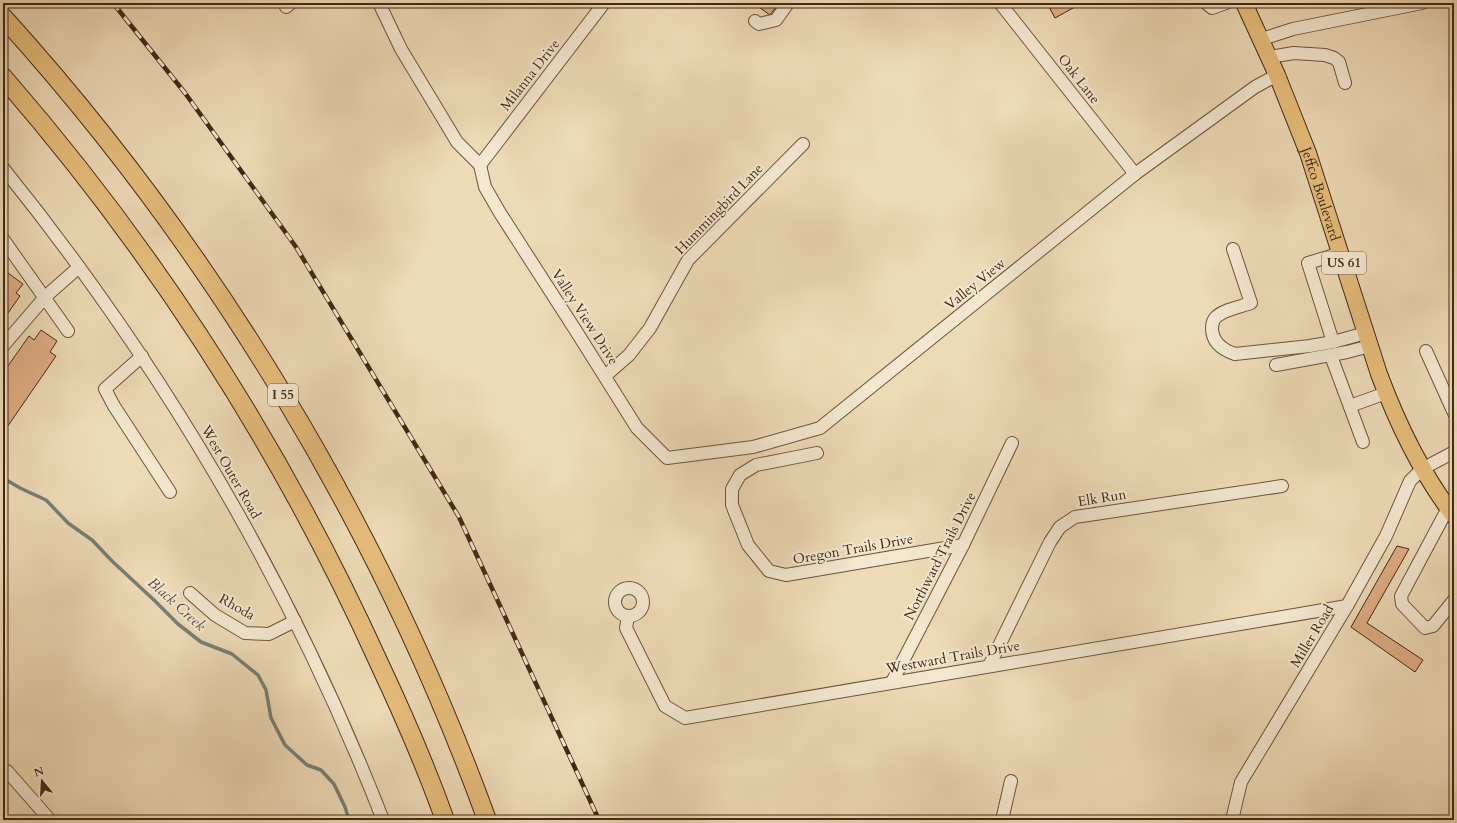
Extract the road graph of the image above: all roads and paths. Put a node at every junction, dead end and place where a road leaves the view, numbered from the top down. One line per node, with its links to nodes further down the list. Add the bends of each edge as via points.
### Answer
1 (379, 3): 17 (street, via 401,49 457,142)
2 (604, 3): 17 (street, Milanna Drive)
3 (788, 3): 10 (street, via 776,20 760,24)
4 (1000, 3): 19 (street, Oak Lane)
5 (1206, 3): 6 (street, via 1212,8)
6 (1226, 3)
7 (1244, 3): 11 (main road, Jeffco Boulevard / US 61)
8 (1422, 3): 11 (street, via 1293,29)
9 (3, 17): 59 (highway, I 55, via 140,183 212,284 282,393 346,505 404,620)
10 (754, 21)
11 (1262, 39): 12 (main road, Jeffco Boulevard / US 61)
12 (1269, 57): 13 (main road, Jeffco Boulevard / US 61); 15 (street, via 1294,53 1334,58 1339,62)
13 (1277, 75): 19 (street, Valley View, via 1255,87); 22 (main road, Jeffco Boulevard / US 61, via 1308,153)
14 (3, 77): 58 (highway, via 78,167 129,235 212,355 247,412 341,583 420,755)
15 (1345, 83)
16 (803, 144): 33 (street, Hummingbird Lane, via 688,260 650,328 629,355)
17 (480, 165): 33 (street, Valley View Drive, via 485,187 500,213)
18 (3, 168): 23 (street, West Outer Road)
19 (1134, 174): 41 (street, Valley View, via 820,428 753,447)
20 (3, 239): 24 (street)
21 (1233, 249): 27 (street, via 1251,303 1214,318 1212,335 1219,346 1235,354)
22 (1341, 253): 26 (main road, Jeffco Boulevard / US 61); 27 (street, via 1308,263)
23 (79, 267): 24 (street); 30 (street, West Outer Road)
24 (45, 297): 25 (street); 28 (street)
25 (68, 331)
26 (1368, 339): 27 (street); 31 (street); 34 (main road, Jeffco Boulevard / US 61)
27 (1333, 342)
28 (3, 346)
29 (1426, 351): 36 (street)
30 (142, 356): 44 (street, via 105,389); 51 (street, West Outer Road, via 235,506)
31 (1331, 356): 32 (street); 35 (street)
32 (1276, 365)
33 (605, 376): 41 (street, Valley View Drive, via 637,428)
34 (1386, 393): 35 (street); 42 (main road, Jeffco Boulevard / US 61)
35 (1350, 406): 37 (street)
36 (1454, 413)
37 (1363, 442)
38 (1012, 443): 46 (street, Northward Trails Drive)
39 (1454, 452): 42 (street)
40 (817, 453): 46 (street, Oregon Trails Drive, via 756,465 740,475 732,489 732,505 748,546 769,571 786,575)
41 (668, 458)
42 (1422, 469): 45 (main road, Jeffco Boulevard / US 61); 49 (street, Miller Road, via 1410,481 1386,536)
43 (1282, 486): 52 (street, Elk Run, via 1075,517 1060,528 1050,542)
44 (170, 492)
45 (1451, 512): 48 (street, via 1401,596 1402,604 1426,628 1433,626)
46 (963, 545): 53 (street, Northward Trails Drive)
47 (190, 593): 51 (street, Rhoda, via 215,615 245,633 269,634)
48 (1454, 600)
49 (1347, 606): 52 (street, Westward Trails Drive); 61 (street, Miller Road, via 1241,782)
50 (628, 616): 53 (street, Westward Trails Drive, via 626,628 665,706 685,718)
51 (295, 621): 57 (street, West Outer Road, via 339,714)
52 (989, 666): 53 (street, Westward Trails Drive)
53 (892, 682)
54 (3, 770): 56 (street, via 7,771)
55 (1011, 781): 60 (street)
56 (50, 820)
57 (383, 820)
58 (445, 820)
59 (487, 820)
60 (1002, 820)
61 (1232, 820)

